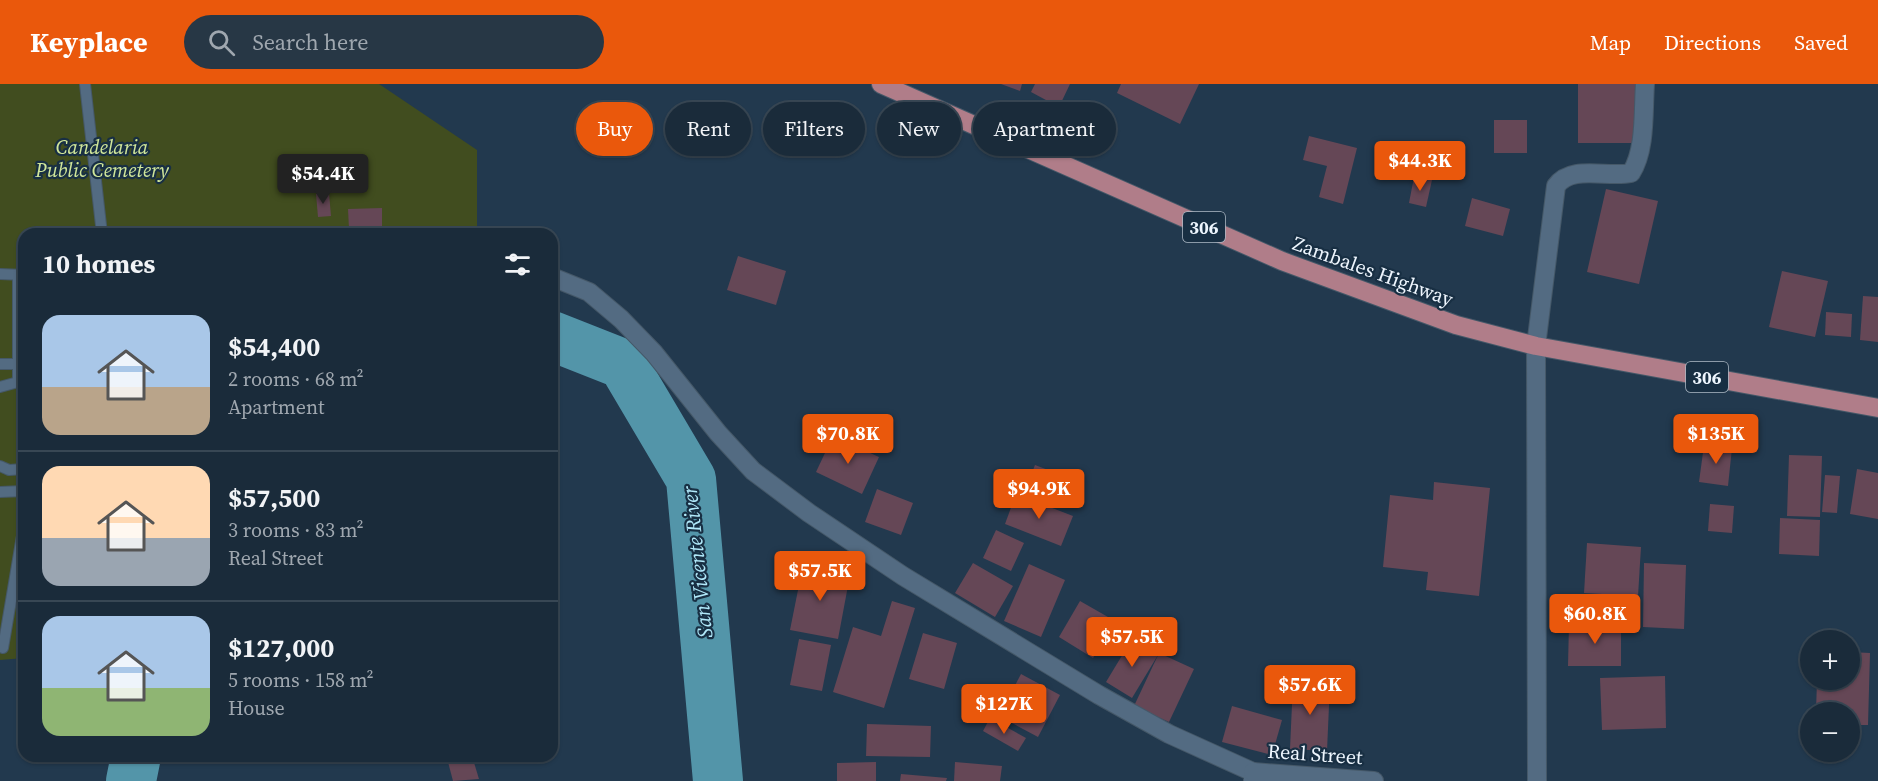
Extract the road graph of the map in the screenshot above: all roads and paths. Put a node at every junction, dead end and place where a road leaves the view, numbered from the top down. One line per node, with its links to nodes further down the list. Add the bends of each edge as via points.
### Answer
1 (85, 84): 4 (lane)
2 (881, 84): 8 (main road, Zambales Highway / 306, via 1282,261 1456,326)
3 (1645, 84): 8 (street, via 1640,152 1630,173 1571,174 1556,186)
4 (101, 228)
5 (0, 274): 6 (lane)
6 (18, 275)
7 (558, 279): 20 (street, via 589,292 621,319 753,471 809,513 903,576 1099,695)
8 (1536, 346): 13 (main road, Zambales Highway / 306); 22 (street)
9 (0, 364): 10 (lane)
10 (18, 364)
11 (18, 384): 12 (lane)
12 (0, 387)
13 (1878, 408)
14 (0, 466): 15 (lane)
15 (18, 470)
16 (18, 491): 17 (lane)
17 (0, 492)
18 (18, 559): 19 (lane)
19 (3, 648)
20 (1253, 776): 21 (street, Real Street)
21 (1374, 781)
22 (1537, 781)

